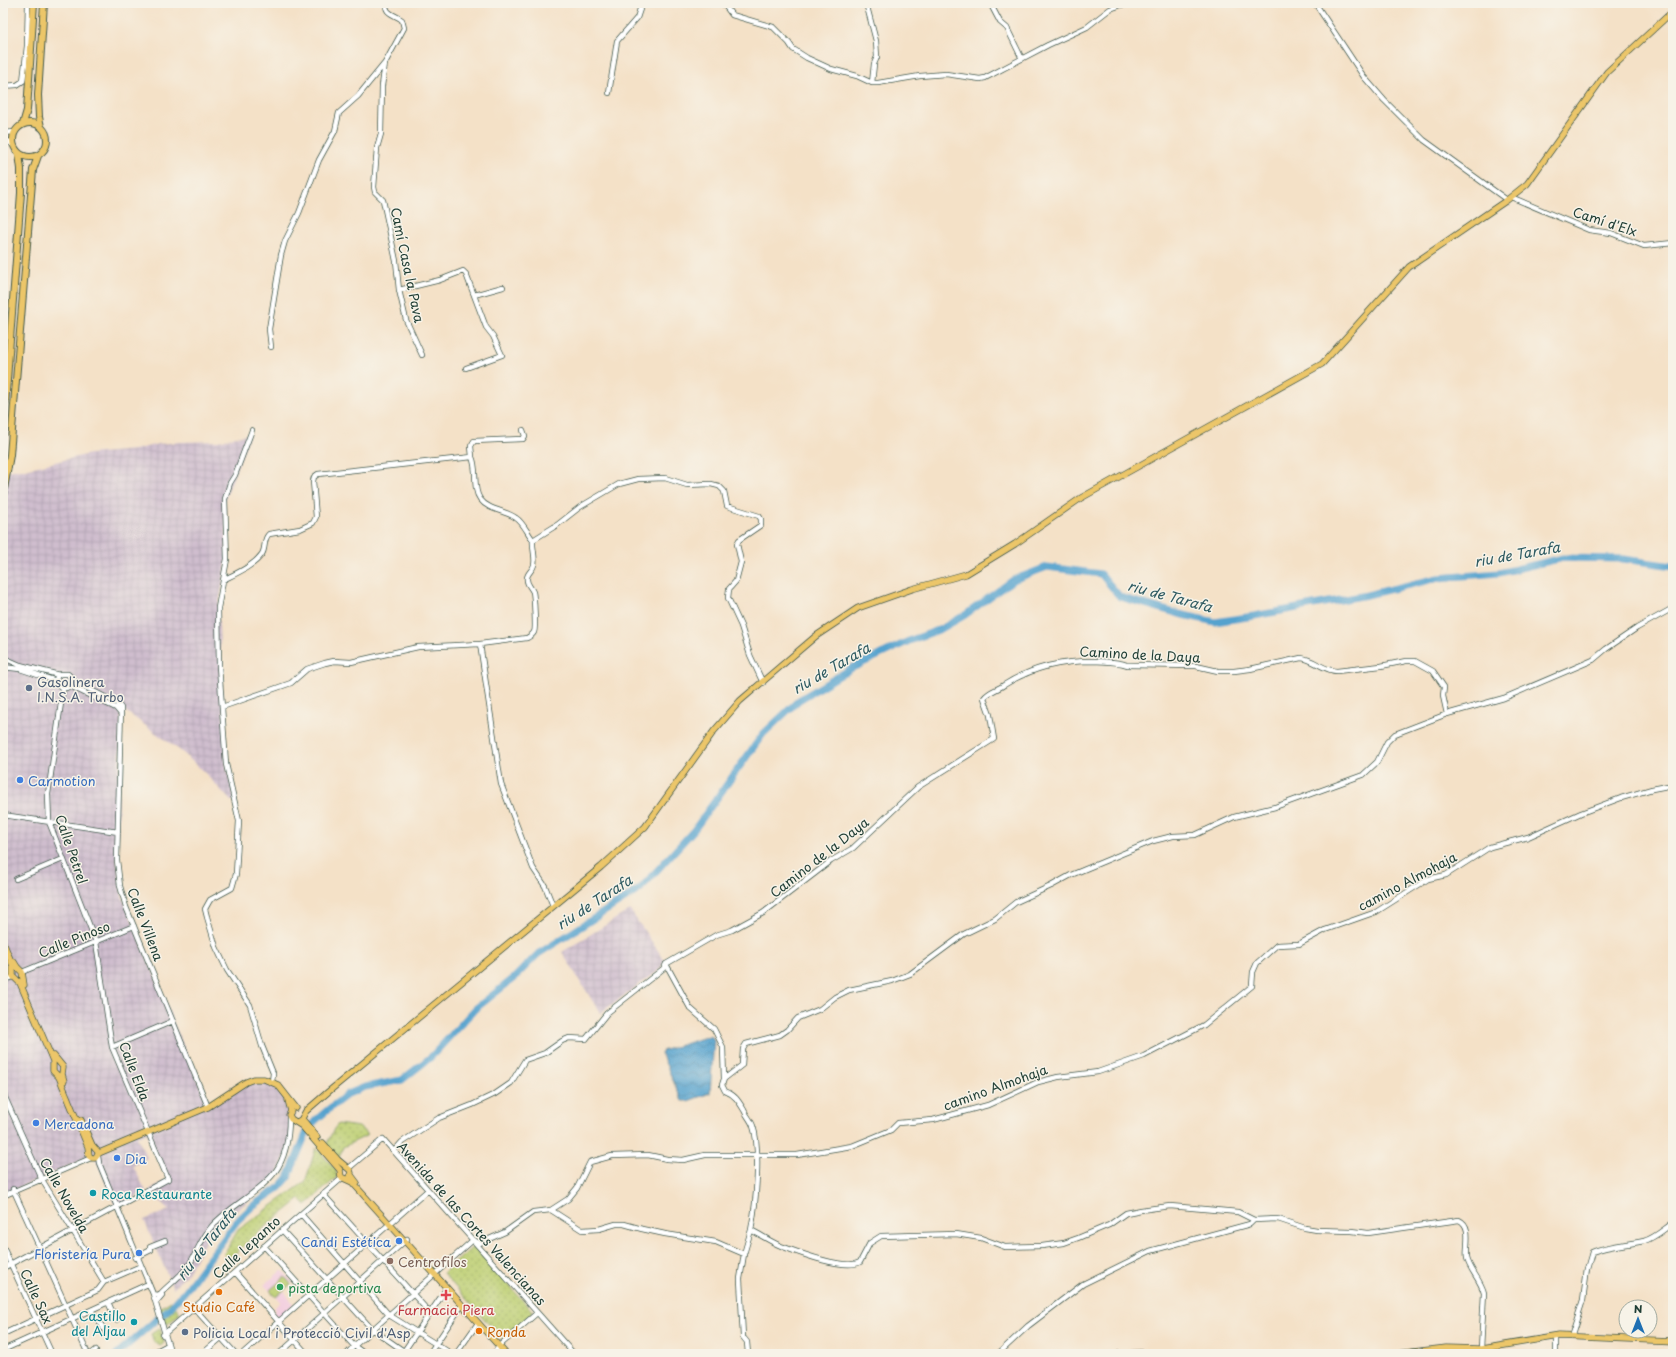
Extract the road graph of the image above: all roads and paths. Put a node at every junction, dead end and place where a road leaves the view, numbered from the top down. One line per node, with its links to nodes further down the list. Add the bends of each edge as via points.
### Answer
1 (28, 3): 15 (street, via 23,82 17,86)
2 (34, 3): 17 (highway, via 27,110)
3 (44, 3): 18 (highway, via 39,77)
4 (386, 3): 13 (street, via 389,13 402,20 404,28)
5 (642, 3): 16 (street, via 637,18 617,41)
6 (723, 3): 14 (street, via 732,15 773,27 792,49 807,58)
7 (866, 3): 14 (street, via 876,41 877,57)
8 (990, 3): 12 (street, via 1000,22 1007,28)
9 (1127, 3): 12 (street, via 1110,9 1087,28)
10 (1314, 3): 25 (street, Camí d'Elx, via 1364,77 1384,100 1424,140 1496,194)
11 (1673, 11): 25 (main road, via 1607,72 1527,184)
12 (1022, 59): 14 (street, via 985,78 941,74)
13 (385, 62): 28 (street, Camí Casa la Pava, via 381,134 377,148 374,187 375,192 383,200); 30 (street, via 358,96 339,113 334,131 285,240 269,329)
14 (872, 83)
15 (3, 86)
16 (609, 93)
17 (23, 124): 18 (highway, via 33,123); 19 (highway)
18 (41, 126): 24 (highway, via 48,140 44,151)
19 (15, 132): 20 (street); 22 (highway)
20 (3, 133)
21 (3, 137): 22 (street)
22 (14, 146): 23 (highway)
23 (19, 154): 24 (highway, via 30,158); 35 (highway, via 22,193)
24 (38, 156): 37 (highway, via 33,170 10,455)
25 (1509, 198): 26 (street, Camí d'Elx, via 1589,230 1611,233 1644,246); 48 (main road, via 1409,267 1322,364 1081,498 966,574 858,608 816,636)
26 (1673, 243)
27 (503, 287): 29 (street)
28 (400, 290): 29 (street, via 463,271); 31 (street, Camí Casa la Pava, via 406,320)
29 (474, 295): 32 (street, via 486,327 502,355)
30 (271, 347)
31 (422, 355)
32 (466, 368)
33 (252, 430): 39 (street, via 225,499 227,559)
34 (523, 430): 36 (street, via 523,438 474,441 471,446)
35 (3, 433)
36 (472, 457): 38 (street, via 475,463 477,491 481,500 517,518); 39 (street, via 318,474 313,481 316,517 313,523 300,529 269,534 258,559)
37 (3, 495)
38 (533, 540): 41 (street, via 535,563 527,579 535,601 534,632 527,638); 48 (street, via 580,507 619,484 638,479 665,478 687,484 718,486 724,491 726,506 759,516 762,522 737,544 741,558 740,568 736,581 727,593 750,655)
39 (223, 580): 51 (street, via 218,608)
40 (1673, 608): 53 (street, via 1637,628 1593,660 1504,698)
41 (480, 644): 51 (street, via 418,647 351,662 324,663 307,669 291,683); 60 (street, via 501,784 532,868 545,886)
42 (3, 651): 43 (highway)
43 (3, 660): 45 (street)
44 (3, 666): 47 (street)
45 (59, 675): 46 (street, via 68,674); 47 (street)
46 (72, 680): 49 (street); 52 (street, via 119,704)
47 (56, 681): 50 (street)
48 (764, 683): 60 (main road, via 740,701 714,731 645,827)
49 (70, 686): 50 (street); 52 (street, via 116,708)
50 (63, 689): 56 (street, Calle Petrel, via 48,794)
51 (222, 707): 73 (street, via 226,764 239,821 236,874 232,888 210,900 205,910 216,947 227,970 250,1005 273,1073)
52 (121, 714): 57 (street, Calle Villena)
53 (1447, 714): 65 (street, Camino de la Daya, via 1444,687 1433,671 1415,661 1337,671 1330,671 1309,659 1301,658 1234,671 1218,671 1196,666 1128,665 1117,662 1080,661 1048,665 1013,679 984,698 994,739 918,787 853,848 831,861 764,914 716,935); 72 (street, via 1395,734 1377,762 1364,775 1275,807 1234,818 1195,835 1173,836 1153,841 1071,875 1016,902 995,919 950,943 910,974 892,981 850,990 798,1018 780,1035 746,1044 743,1049 742,1065)
54 (1673, 785): 80 (street, camino Almohaja, via 1621,798 1528,837 1490,847 1446,874 1428,879 1376,912 1325,930 1299,944 1277,945 1257,963 1252,986 1238,998 1204,1024 1144,1056 1098,1072 1038,1082 988,1105 933,1120 898,1124 891,1130 852,1146 796,1155)
55 (3, 815): 56 (street)
56 (49, 822): 57 (street); 58 (street, Calle Petrel)
57 (118, 832): 61 (street, Calle Villena, via 122,896)
58 (63, 859): 59 (street); 64 (street, Calle Petrel)
59 (16, 879)
60 (553, 906): 76 (main road, via 328,1092)
61 (134, 926): 64 (street, Calle Pinoso); 68 (street, Calle Villena)
62 (3, 936): 66 (main road)
63 (3, 942): 66 (main road)
64 (96, 942): 66 (street, Calle Pinoso); 69 (street, Calle Elda)
65 (666, 964): 72 (street, via 690,1008 714,1029 723,1047); 78 (street, Camino de la Daya, via 607,1013 586,1039 569,1038 545,1053 525,1060 511,1083 472,1106 433,1122 402,1142)
66 (18, 974): 67 (street, Calle Pinoso); 70 (main road)
67 (3, 981)
68 (173, 1021): 69 (street); 75 (street, Calle Villena)
69 (112, 1047): 77 (street, Calle Elda)
70 (57, 1066): 71 (main road, via 53,1070); 71 (main road, via 63,1068)
71 (59, 1073): 79 (main road)
72 (724, 1079): 80 (street, via 724,1091 737,1098 753,1125)
73 (272, 1082): 75 (main road, via 264,1078 246,1082); 76 (main road, via 286,1095)
74 (3, 1093): 82 (street, Calle Novelda)
75 (208, 1107): 77 (main road)
76 (296, 1115): 81 (main road); 117 (street, via 275,1172 218,1220 184,1271 161,1293); 122 (street, via 276,1174 213,1228 185,1273)
77 (148, 1132): 79 (main road); 87 (street, Calle Elda, via 168,1179)
78 (394, 1151): 81 (street, Avenida de las Cortes Valencianas, via 383,1139); 84 (street, Avenida de las Cortes Valencianas)
79 (93, 1154): 82 (street); 87 (street)
80 (758, 1155): 88 (street, camino Almohaja, via 705,1156 683,1160 648,1155 612,1156 590,1162 577,1188 568,1199); 94 (street)
81 (346, 1173): 86 (street, Calle Lepanto); 91 (main road)
82 (41, 1178): 83 (street); 95 (street, Calle Novelda)
83 (14, 1189): 85 (street); 102 (street)
84 (428, 1190): 91 (street); 97 (street, Avenida de las Cortes Valencianas)
85 (3, 1194)
86 (323, 1194): 89 (street, Calle Lepanto); 99 (street)
87 (116, 1208): 95 (street); 104 (street)
88 (551, 1210): 97 (street, camino Almohaja, via 533,1212 505,1232 480,1243); 103 (street, via 582,1230 624,1224 653,1232 716,1242)
89 (301, 1214): 93 (street, Calle Lepanto); 106 (street)
90 (1254, 1220): 94 (street, via 1238,1212 1178,1206 1162,1207 1126,1213 1104,1228 1070,1241 1035,1247 1005,1246 961,1235 884,1235 873,1241 860,1262 850,1264 804,1254 781,1246); 152 (street, via 1271,1218 1311,1230 1368,1234 1461,1220 1467,1233 1468,1261 1482,1284 1484,1293); 177 (street, via 1250,1224 1150,1251 1077,1287)
91 (391, 1223): 96 (main road); 99 (street)
92 (1673, 1223): 143 (street, via 1644,1240 1616,1244 1592,1252 1583,1300)
93 (282, 1230): 101 (street, Calle Lepanto); 112 (street)
94 (751, 1230): 103 (street)
95 (73, 1231): 102 (street); 114 (street, Calle Novelda)
96 (406, 1240): 105 (street); 111 (main road)
97 (473, 1240): 111 (street); 127 (street, Avenida de las Cortes Valencianas)
98 (164, 1241): 104 (street, via 150,1247 151,1250)
99 (367, 1243): 105 (street); 106 (street)
100 (3, 1246): 107 (street, Calle Sax)
101 (264, 1246): 110 (street, Calle Lepanto); 119 (street)
102 (41, 1248): 107 (street); 123 (street)
103 (744, 1254): 176 (street, via 740,1279 743,1337 747,1342)
104 (136, 1258): 108 (street)
105 (383, 1261): 113 (street); 118 (street)
106 (344, 1263): 112 (street); 113 (street)
107 (10, 1264): 109 (street); 132 (street, Calle Sax)
108 (140, 1266): 114 (street); 115 (street)
109 (3, 1268)
110 (235, 1272): 125 (street, Calle Lepanto); 134 (street)
111 (436, 1273): 116 (main road); 118 (street); 150 (main road)
112 (327, 1279): 119 (street); 120 (street)
113 (360, 1281): 120 (street); 130 (street)
114 (104, 1282): 123 (street, via 98,1290)
115 (148, 1284): 117 (street); 121 (street); 122 (street)
116 (447, 1288): 124 (main road); 129 (street)
117 (153, 1294): 122 (street)
118 (412, 1294): 129 (street); 130 (street)
119 (308, 1295): 128 (street); 134 (street)
120 (343, 1297): 128 (street); 136 (street)
121 (108, 1302): 126 (street); 133 (street)
122 (155, 1302): 141 (street)
123 (66, 1305): 131 (street); 132 (street)
124 (462, 1305): 135 (main road); 147 (street)
125 (194, 1308): 141 (street, Calle Lepanto); 144 (street)
126 (91, 1310): 131 (street); 138 (street)
127 (537, 1312): 150 (street); 175 (street, Avenida de las Cortes Valencianas)
128 (325, 1314): 145 (street); 149 (street)
129 (430, 1314): 139 (street)
130 (389, 1315): 136 (street); 139 (street)
131 (72, 1318): 137 (street); 158 (street)
132 (35, 1319): 137 (street, Calle Sax); 140 (street)
133 (116, 1320)
134 (279, 1322): 145 (street); 151 (street)
135 (478, 1323): 150 (main road); 171 (street)
136 (372, 1329): 149 (street); 156 (street)
137 (42, 1332): 153 (street); 157 (street, Calle Sax)
138 (106, 1332)
139 (417, 1332): 147 (street); 156 (street)
140 (3, 1334)
141 (164, 1334): 148 (street); 160 (street)
142 (1556, 1337): 143 (main road); 152 (main road); 181 (street)
143 (1571, 1337): 146 (main road)
144 (221, 1338): 161 (street); 162 (street)
145 (295, 1340): 165 (street); 166 (street)
146 (1673, 1341)
147 (436, 1344): 169 (street); 170 (street)
148 (166, 1346): 159 (street); 160 (street)
149 (354, 1346): 167 (street); 168 (street)
150 (500, 1346): 172 (street); 173 (main road); 174 (main road)
151 (248, 1349): 163 (street); 164 (street)
152 (1480, 1349): 155 (main road, via 1446,1348)
153 (3, 1350)
154 (96, 1350): 158 (street)
155 (1427, 1352): 180 (main road)
156 (405, 1353)
157 (52, 1354)
158 (90, 1354)
159 (151, 1354)
160 (169, 1354)
161 (202, 1354)
162 (236, 1354)
163 (242, 1354)
164 (252, 1354)
165 (279, 1354)
166 (307, 1354)
167 (348, 1354)
168 (365, 1354)
169 (429, 1354)
170 (452, 1354)
171 (456, 1354)
172 (494, 1354)
173 (506, 1354)
174 (509, 1354)
175 (574, 1354)
176 (748, 1354)
177 (998, 1354)
178 (1119, 1354): 179 (main road)
179 (1145, 1354)
180 (1395, 1354)
181 (1556, 1354)

